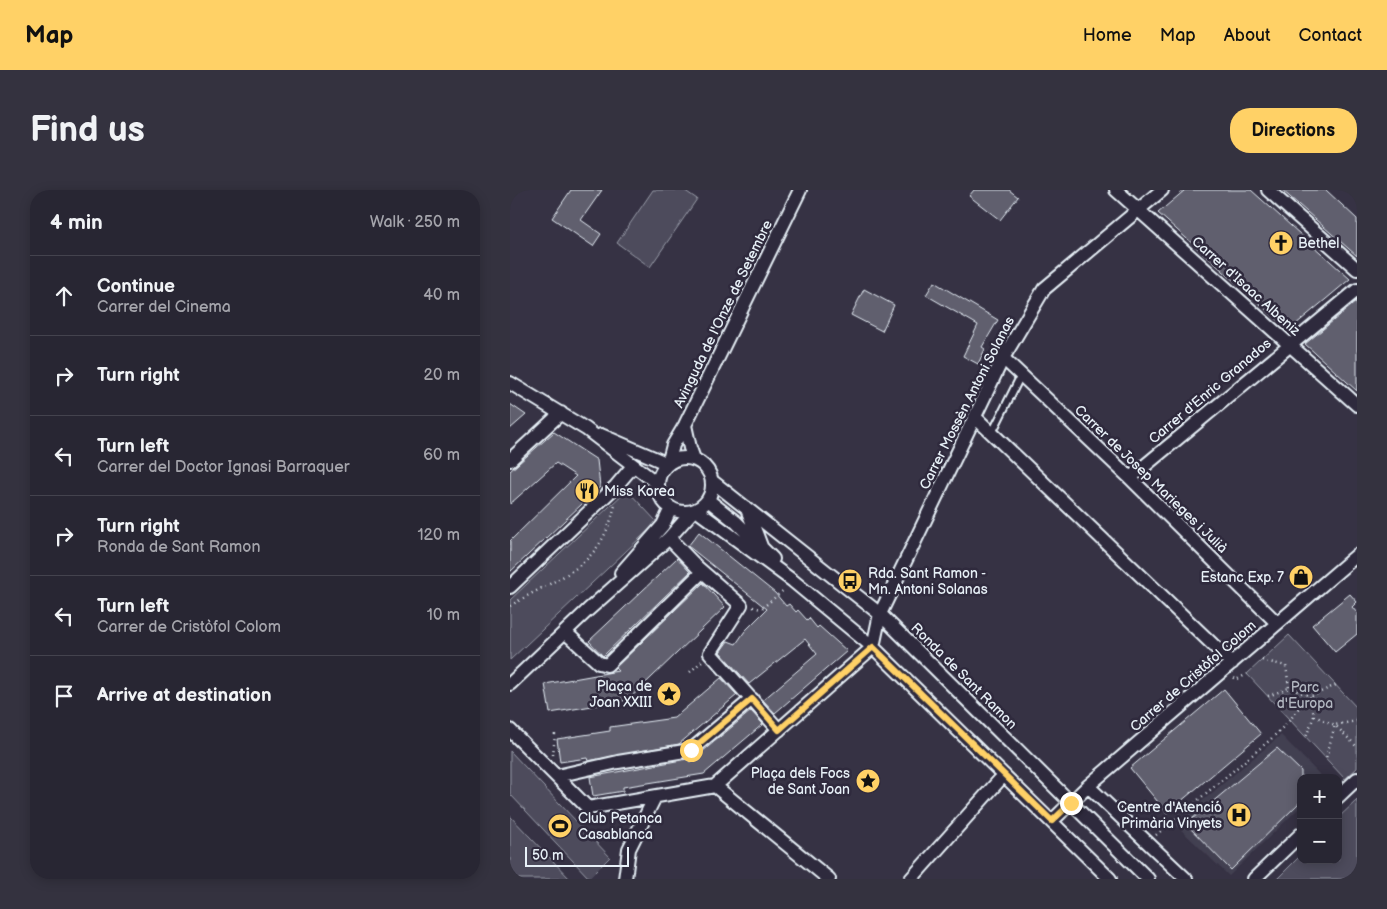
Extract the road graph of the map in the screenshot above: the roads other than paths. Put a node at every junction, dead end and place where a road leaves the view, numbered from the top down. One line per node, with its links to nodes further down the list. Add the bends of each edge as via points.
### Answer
1 (800, 190): 15 (street, Avinguda de l'Onze de Setembre)
2 (1116, 190): 5 (street, Carrer d'Isaac Albeniz)
3 (1162, 190): 5 (street, Carrer Mossèn Antoni Solanas)
4 (1268, 190): 6 (street)
5 (1138, 210): 8 (street, Carrer d'Isaac Albeniz); 9 (street, Carrer Mossèn Antoni Solanas, via 1044,289)
6 (1357, 269)
7 (1357, 290): 8 (street, Carrer d'Enric Granados)
8 (1289, 345): 12 (street, Carrer d'Isaac Albeniz); 22 (street, Carrer d'Enric Granados)
9 (1003, 358): 10 (street, Carrer de Josep Marieges i Julià); 14 (street, Carrer Mossèn Antoni Solanas)
10 (1021, 376): 17 (lane); 22 (street, Carrer de Josep Marieges i Julià)
11 (510, 383): 13 (street)
12 (1357, 405)
13 (561, 413): 16 (street); 19 (street)
14 (976, 418): 17 (street); 36 (street, Carrer Mossèn Antoni Solanas)
15 (685, 425): 18 (street, Avinguda de l'Onze de Setembre); 20 (street, Avinguda de l'Onze de Setembre, via 673,445)
16 (586, 429): 20 (street); 21 (street)
17 (992, 433): 40 (street)
18 (694, 459): 20 (street, via 678,458); 23 (street, Ronda de Sant Ramon, via 708,469)
19 (510, 460)
20 (668, 464): 24 (street, via 660,474)
21 (633, 466): 24 (street); 34 (street)
22 (1130, 478): 37 (street, Carrer de Josep Marieges i Julià)
23 (712, 481): 25 (street); 27 (street, Ronda de Sant Ramon)
24 (658, 484): 26 (street, via 661,498)
25 (708, 500): 28 (street); 30 (street)
26 (671, 508): 28 (street, via 680,512); 35 (street, via 663,525)
27 (747, 509): 30 (street); 36 (street, Ronda de Sant Ramon)
28 (694, 511): 29 (street); 33 (street)
29 (669, 538): 32 (street); 35 (street)
30 (762, 548): 33 (street)
31 (1357, 555): 37 (street, Carrer de Cristòfol Colom)
32 (702, 572): 38 (street, via 607,665 599,663); 42 (street, via 741,605 710,653)
33 (793, 581): 39 (street)
34 (510, 587)
35 (588, 610): 38 (street)
36 (880, 614): 39 (street, Carrer Mossèn Antoni Solanas); 52 (street, Ronda de Sant Ramon)
37 (1277, 623): 40 (street, Carrer de Cristòfol Colom)
38 (565, 632): 41 (street)
39 (873, 647): 44 (street); 46 (street)
40 (1232, 663): 49 (street, Carrer de Cristòfol Colom)
41 (510, 684)
42 (752, 699): 44 (street); 45 (street, via 691,750)
43 (510, 730): 45 (street)
44 (779, 730): 48 (street)
45 (554, 774): 51 (street, via 588,808)
46 (1004, 775): 53 (street); 57 (street)
47 (1357, 779): 50 (street)
48 (715, 786): 51 (street); 56 (street)
49 (1088, 786): 52 (street, Carrer de Cristòfol Colom); 60 (street)
50 (1342, 793)
51 (655, 797): 55 (street, via 630,849)
52 (1071, 803): 53 (street, Carrer de Cristòfol Colom); 59 (street, Ronda de Sant Ramon)
53 (1052, 821): 58 (street)
54 (1297, 838): 61 (street)
55 (625, 879)
56 (828, 879)
57 (912, 879)
58 (1110, 879)
59 (1148, 879)
60 (1186, 879)
61 (1254, 879)

